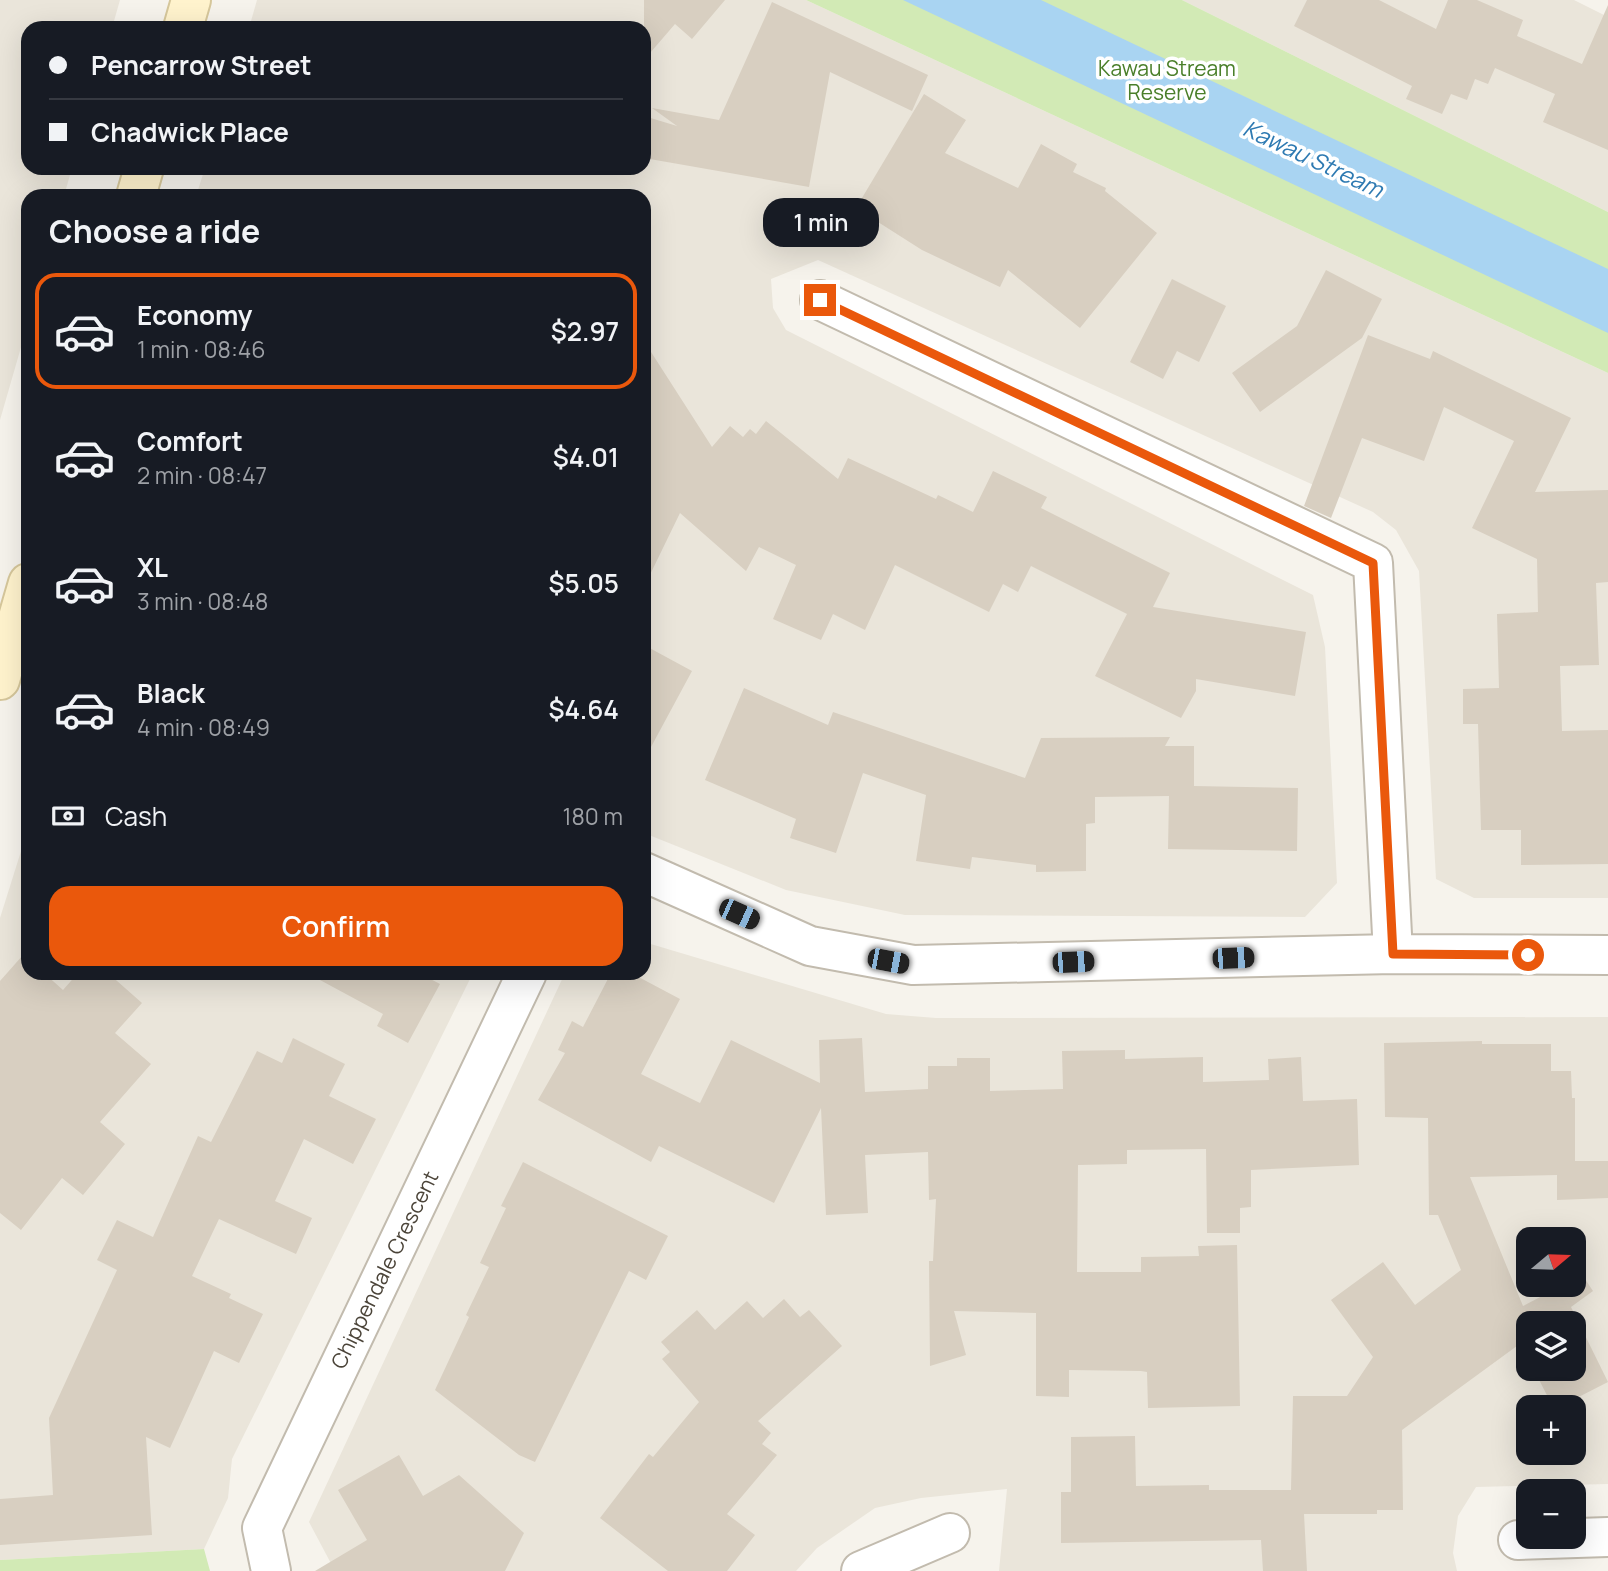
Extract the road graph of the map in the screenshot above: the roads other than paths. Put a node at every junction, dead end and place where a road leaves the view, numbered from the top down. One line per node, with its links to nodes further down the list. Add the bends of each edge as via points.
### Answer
1 (191, 0): 2 (street)
2 (185, 21)
3 (820, 300): 7 (street, via 1373,563)
4 (21, 634): 5 (street)
5 (0, 680)
6 (651, 875): 7 (street, via 810,946 914,965)
7 (1393, 954): 8 (street)
8 (1608, 955)
9 (524, 980): 13 (street, Chippendale Crescent, via 262,1528)
10 (950, 1533): 14 (street)
11 (1608, 1536): 12 (street)
12 (1586, 1537)
13 (271, 1571)
14 (861, 1571)

